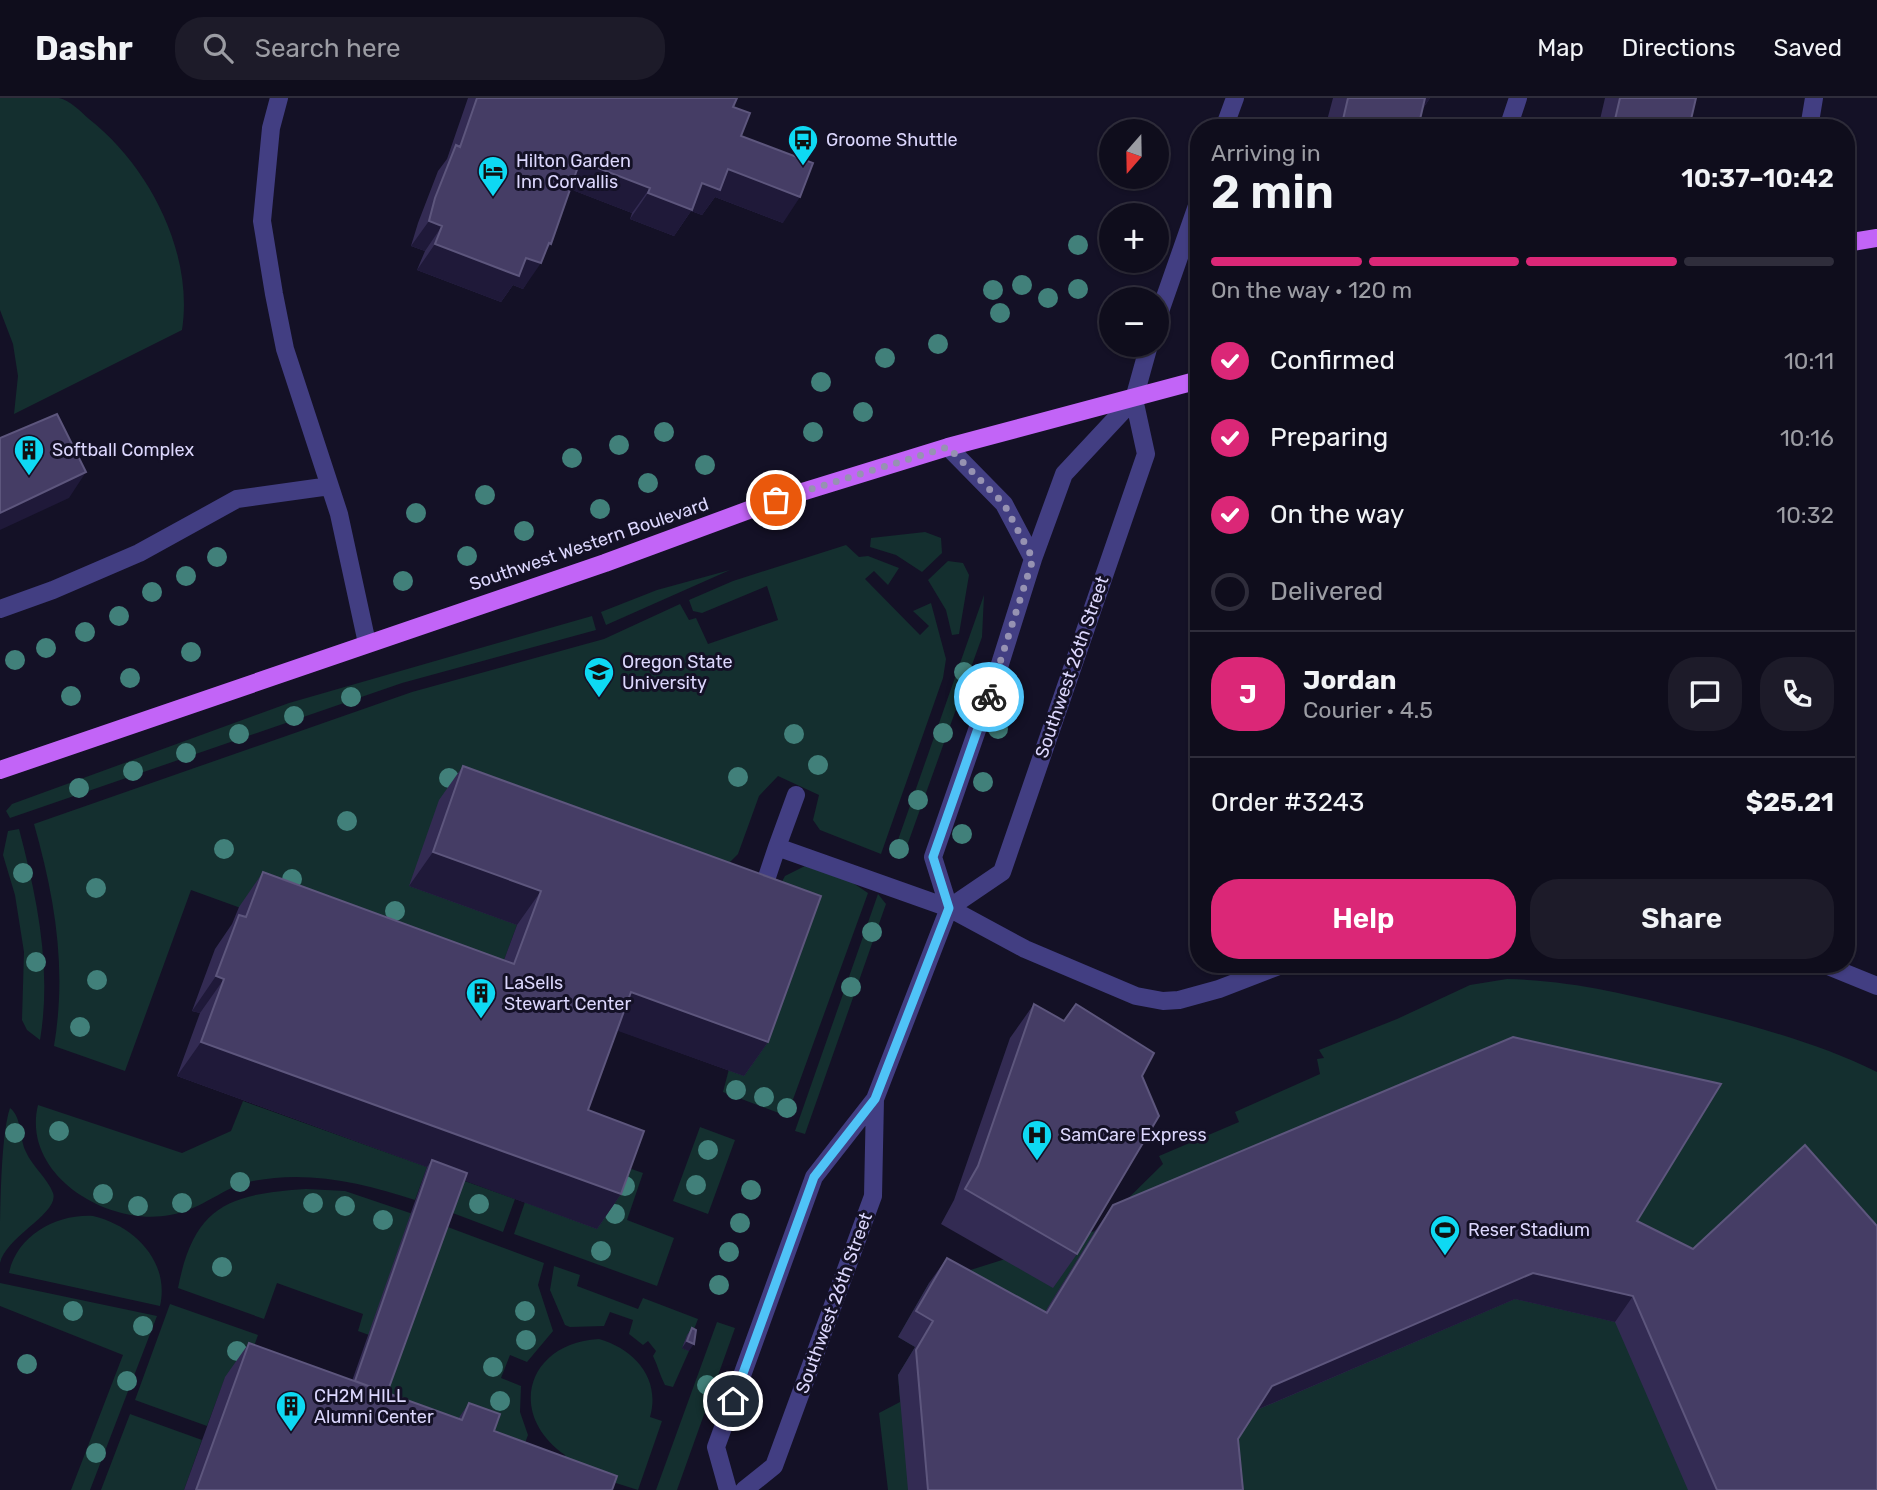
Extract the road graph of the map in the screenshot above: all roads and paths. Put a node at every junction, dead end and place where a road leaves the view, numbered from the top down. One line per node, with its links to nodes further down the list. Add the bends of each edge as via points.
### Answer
1 (279, 98): 16 (street, via 271,128 262,221 285,349)
2 (1235, 98): 5 (street)
3 (1518, 98): 6 (street)
4 (1814, 98): 7 (street)
5 (1227, 119)
6 (1511, 119)
7 (1810, 119)
8 (1190, 226): 11 (street)
9 (1877, 238): 10 (main road)
10 (1855, 242)
11 (1169, 287)
12 (1146, 357): 14 (street, Southwest 26th Street)
13 (1190, 383): 14 (main road, Southwest Western Boulevard)
14 (1134, 399): 15 (main road, Southwest Western Boulevard); 17 (street, Southwest 26th Street, via 1064,474); 24 (street, Southwest 26th Street, via 1146,454 1002,872)
15 (948, 447): 17 (street, via 1004,504); 19 (main road, Southwest Western Boulevard, via 776,500)
16 (330, 486): 18 (street, via 237,499 139,553); 19 (street)
17 (1033, 559): 24 (street, Southwest 26th Street, via 933,857)
18 (0, 608)
19 (367, 643): 20 (main road, Southwest Western Boulevard)
20 (0, 770)
21 (796, 795): 22 (street)
22 (777, 847): 23 (street); 24 (street)
23 (761, 895)
24 (949, 908): 25 (street, via 1025,949 1136,996 1163,1001 1219,989); 28 (street, Southwest 26th Street)
25 (1261, 973)
26 (1846, 973): 27 (street)
27 (1877, 986)
28 (875, 1099): 29 (street, Southwest 26th Street, via 814,1177 716,1447); 30 (street, Southwest 26th Street, via 873,1196 774,1466)
29 (728, 1490)
30 (744, 1490)

